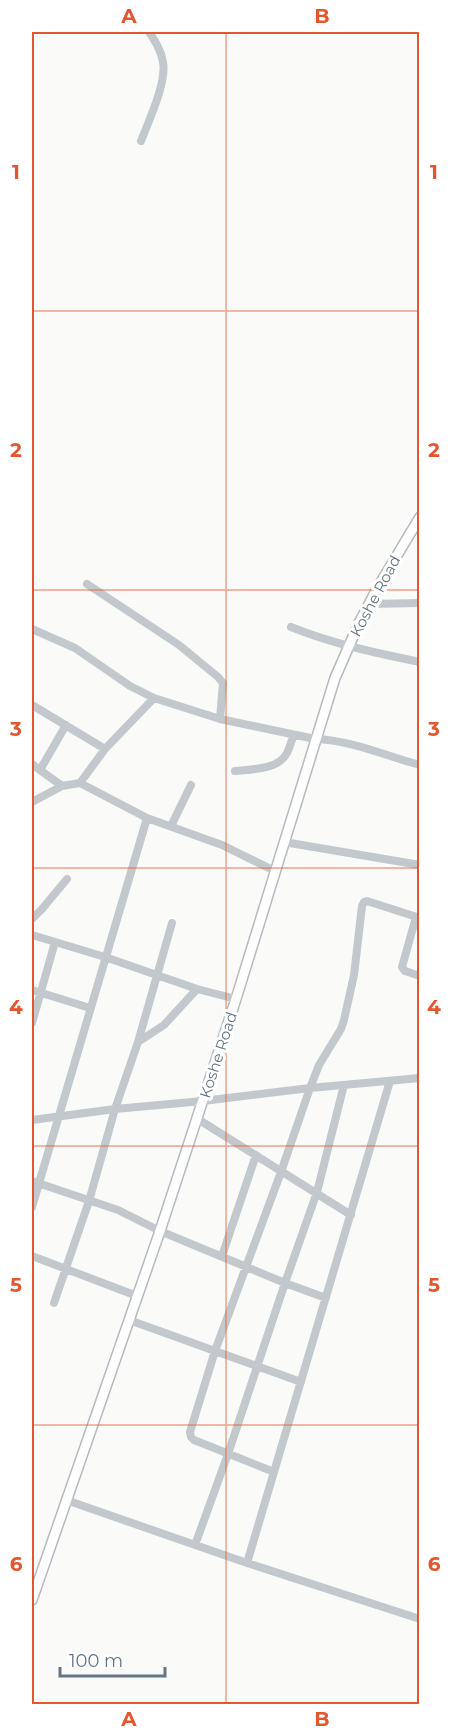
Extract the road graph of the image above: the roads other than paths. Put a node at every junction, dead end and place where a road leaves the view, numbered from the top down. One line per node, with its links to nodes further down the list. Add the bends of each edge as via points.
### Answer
1 (149, 32): 2 (street, via 160,50 164,78)
2 (141, 141)
3 (420, 517): 6 (main road, Koshe Road)
4 (87, 584): 13 (street, via 218,676 223,683)
5 (420, 603): 6 (street)
6 (369, 604): 9 (main road, Koshe Road)
7 (291, 627): 9 (street)
8 (32, 629): 11 (street, via 75,648)
9 (348, 647): 10 (street); 16 (main road, Koshe Road)
10 (420, 662)
11 (154, 698): 13 (street); 17 (street)
12 (32, 705): 14 (street)
13 (220, 719): 15 (street)
14 (66, 725): 17 (street); 20 (street)
15 (294, 735): 16 (street); 21 (street, via 286,754 271,766)
16 (315, 740): 19 (street, via 331,740); 28 (main road, Koshe Road)
17 (105, 749): 22 (street)
18 (32, 764): 20 (street)
19 (420, 765)
20 (40, 770): 24 (street)
21 (235, 771)
22 (80, 783): 24 (street); 26 (street)
23 (190, 785): 27 (street)
24 (62, 786): 25 (street)
25 (32, 802)
26 (147, 818): 27 (street); 37 (street)
27 (171, 826): 30 (street)
28 (284, 842): 29 (street); 30 (main road, Koshe Road)
29 (420, 865)
30 (275, 871): 43 (main road, Koshe Road)
31 (67, 879): 33 (street)
32 (418, 918): 39 (street, via 402,967); 50 (street, via 364,902 344,1020)
33 (32, 920)
34 (172, 923): 38 (street)
35 (32, 935): 36 (street)
36 (55, 942): 37 (street); 42 (street)
37 (105, 957): 38 (street); 44 (street)
38 (158, 975): 40 (street); 46 (street)
39 (420, 976)
40 (197, 989): 43 (street); 46 (street, via 164,1025)
41 (32, 990): 42 (street)
42 (41, 993): 44 (street); 45 (street)
43 (236, 999): 51 (main road, Koshe Road)
44 (90, 1008): 53 (street)
45 (32, 1023)
46 (138, 1042): 52 (street)
47 (420, 1078): 48 (street)
48 (390, 1081): 49 (street); 62 (street)
49 (345, 1085): 50 (street); 59 (street)
50 (310, 1088): 51 (street); 57 (street)
51 (202, 1101): 52 (street); 54 (main road, Koshe Road)
52 (115, 1108): 53 (street); 60 (street)
53 (58, 1116): 55 (street); 58 (street)
54 (196, 1118): 56 (street); 63 (main road, Koshe Road)
55 (32, 1120)
56 (256, 1155): 57 (street); 65 (street)
57 (281, 1172): 59 (street); 66 (street)
58 (35, 1182): 60 (street); 61 (street)
59 (317, 1192): 62 (street); 68 (street)
60 (89, 1201): 63 (street, via 118,1210); 67 (street)
61 (32, 1207)
62 (351, 1215): 70 (street)
63 (160, 1232): 65 (street); 69 (main road, Koshe Road)
64 (32, 1256): 67 (street)
65 (222, 1256): 66 (street)
66 (246, 1266): 68 (street); 73 (street)
67 (67, 1268): 69 (street); 71 (street)
68 (285, 1283): 70 (street); 74 (street)
69 (137, 1296): 72 (main road, Koshe Road)
70 (326, 1298): 75 (street)
71 (54, 1303)
72 (129, 1320): 73 (street); 78 (main road, Koshe Road)
73 (215, 1351): 74 (street); 76 (street, via 190,1432 194,1440)
74 (258, 1366): 75 (street); 76 (street)
75 (301, 1382): 77 (street)
76 (228, 1454): 77 (street); 79 (street)
77 (274, 1472): 80 (street)
78 (66, 1500): 79 (street); 81 (main road, Koshe Road)
79 (195, 1545): 80 (street)
80 (247, 1563): 82 (street)
81 (32, 1600)
82 (420, 1619)

